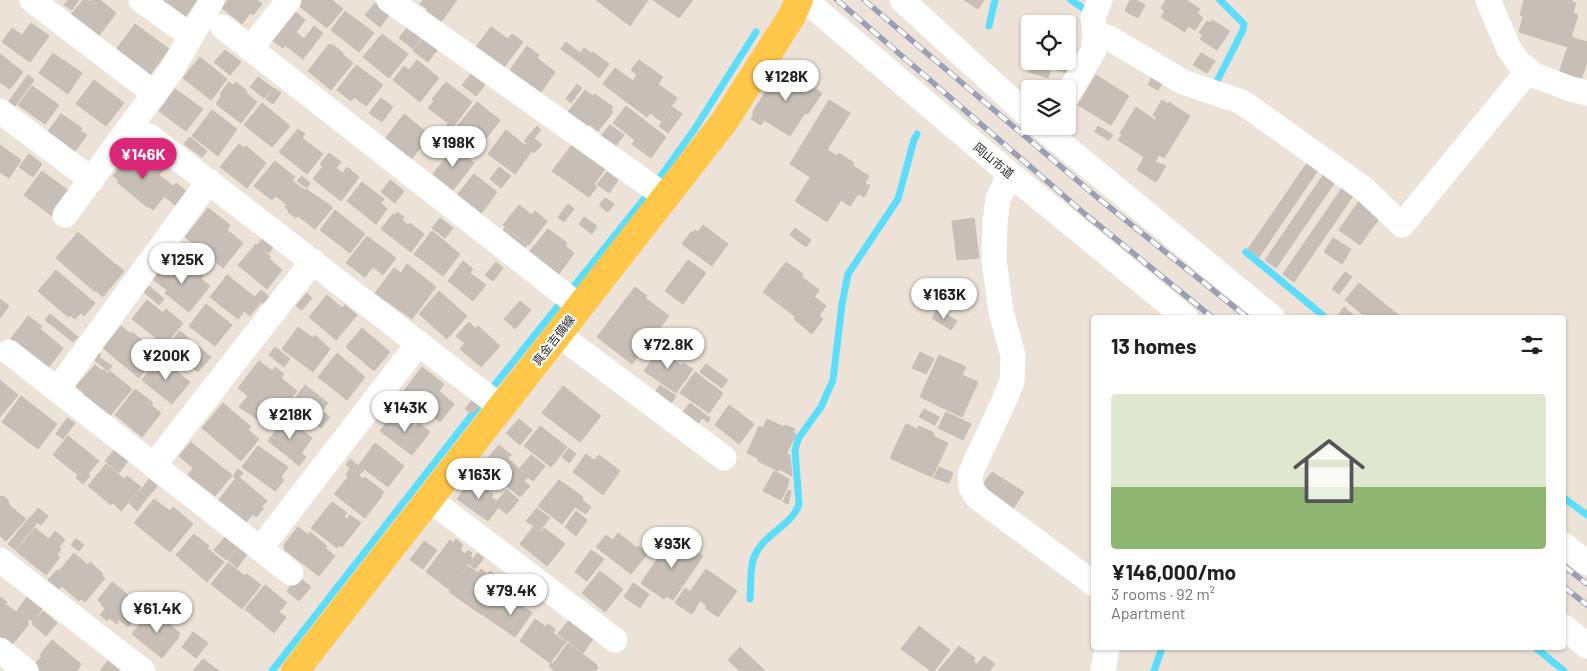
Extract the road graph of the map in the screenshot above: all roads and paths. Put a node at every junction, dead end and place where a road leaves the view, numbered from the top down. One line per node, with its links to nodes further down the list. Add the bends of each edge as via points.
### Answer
1 (32, 0): 17 (street)
2 (141, 0): 12 (street)
3 (212, 0): 12 (street)
4 (289, 0): 13 (street)
5 (390, 0): 25 (street)
6 (799, 0): 25 (main road, 真金吉備線, via 724,122)
7 (805, 0): 22 (street, 岡山市道)
8 (902, 0): 18 (street)
9 (1488, 0): 14 (street, via 1509,49)
10 (1096, 16): 14 (street, via 1111,39 1183,82 1242,102 1364,189 1402,225); 15 (street, via 1094,50)
11 (223, 27): 13 (street)
12 (191, 36): 17 (street)
13 (250, 49): 28 (street)
14 (1528, 71): 16 (street, via 1571,90)
15 (1076, 80)
16 (1587, 93)
17 (155, 94): 23 (street)
18 (1021, 109)
19 (0, 111): 23 (street)
20 (1052, 135): 30 (street)
21 (150, 136): 24 (street)
22 (1010, 174): 29 (street, 岡山市道); 44 (street, via 998,199 994,260 1001,312 1013,355 1012,381 970,474 971,486 977,497)
23 (92, 180): 26 (street)
24 (209, 181): 27 (street); 34 (street)
25 (656, 189): 28 (main road, 真金吉備線)
26 (65, 216)
27 (313, 261): 32 (street); 37 (street)
28 (570, 299): 31 (main road, 真金吉備線)
29 (1182, 315)
30 (1269, 315)
31 (558, 334): 35 (main road, 真金吉備線); 36 (street)
32 (419, 343): 35 (street); 40 (street)
33 (9, 352): 34 (street)
34 (57, 390): 37 (street)
35 (490, 398): 38 (main road, 真金吉備線)
36 (724, 458)
37 (154, 465): 40 (street)
38 (429, 499): 46 (street); 52 (main road, 真金吉備線)
39 (1566, 546): 42 (street)
40 (260, 549): 43 (street)
41 (0, 560): 51 (street)
42 (1587, 562)
43 (291, 573)
44 (1091, 582)
45 (1566, 628): 47 (street)
46 (615, 640)
47 (1587, 646)
48 (0, 650): 50 (street)
49 (1107, 650): 53 (street)
50 (26, 671)
51 (143, 671)
52 (295, 671)
53 (1103, 671)

